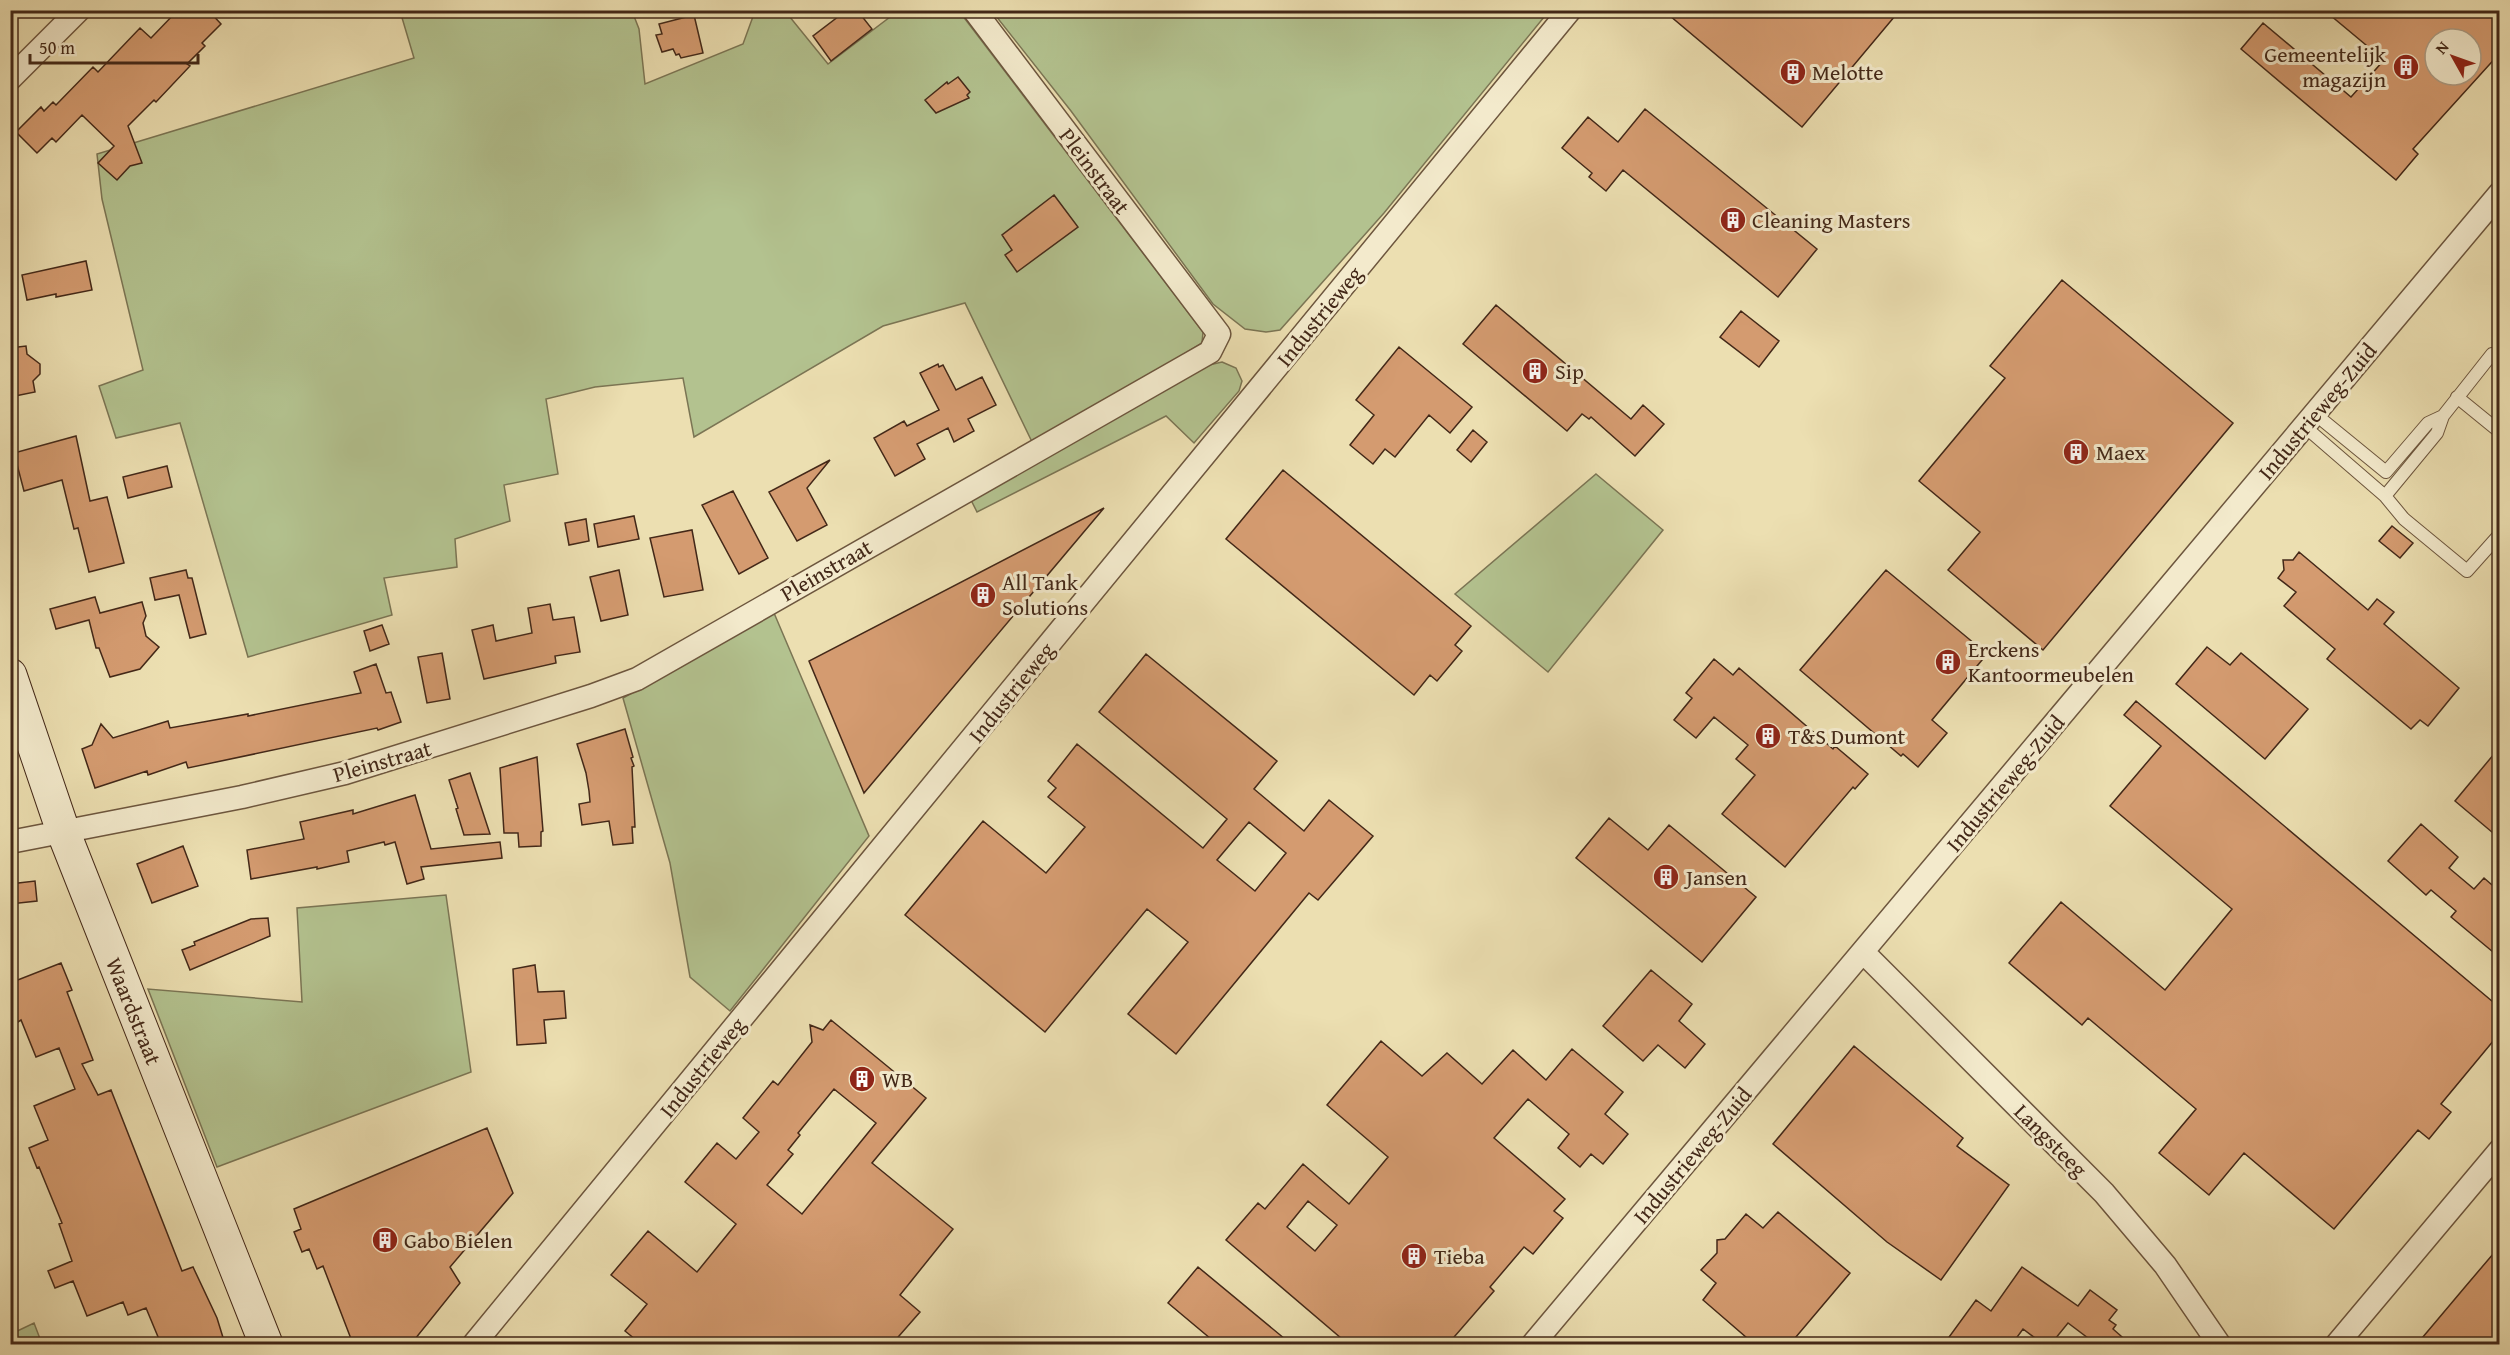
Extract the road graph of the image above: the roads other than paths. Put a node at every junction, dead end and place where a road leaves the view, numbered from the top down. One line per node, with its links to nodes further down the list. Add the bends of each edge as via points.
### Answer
1 (79, 10): 4 (street)
2 (974, 10): 14 (street, Pleinstraat, via 1219,334 1210,352 636,679 345,773)
3 (1570, 10): 19 (street, Industrieweg)
4 (10, 79)
5 (2499, 193): 9 (street, Industrieweg-Zuid)
6 (2499, 360): 7 (lane, via 2492,354)
7 (2457, 396): 8 (lane); 10 (lane)
8 (2443, 416): 9 (lane, via 2428,423 2386,472); 11 (lane, via 2437,433)
9 (2309, 420): 11 (lane); 16 (street, Industrieweg-Zuid)
10 (2499, 432)
11 (2385, 496): 12 (lane, via 2404,519 2468,571)
12 (2499, 534)
13 (10, 675): 14 (street, Waardstraat)
14 (63, 831): 15 (street, Pleinstraat); 18 (street, Waardstraat)
15 (10, 842)
16 (1863, 952): 20 (street, Industrieweg-Zuid); 21 (street, Langsteeg, via 2104,1193 2165,1265)
17 (2499, 1150): 22 (street)
18 (266, 1344)
19 (474, 1344)
20 (1533, 1344)
21 (2219, 1344)
22 (2337, 1344)

